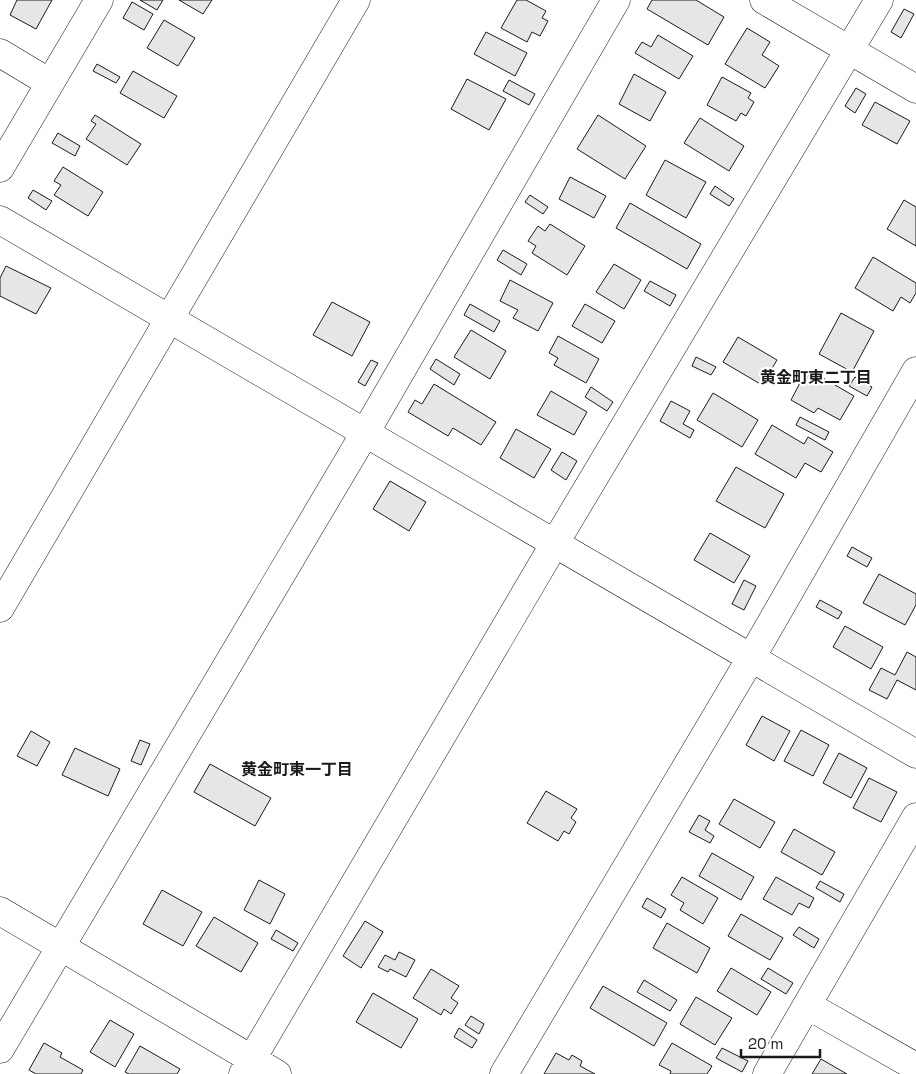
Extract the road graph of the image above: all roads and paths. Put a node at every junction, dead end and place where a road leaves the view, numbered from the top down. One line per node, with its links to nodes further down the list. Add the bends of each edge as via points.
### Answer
1 (99, 0): 8 (street)
2 (356, 0): 12 (street)
3 (616, 0): 14 (street)
4 (764, 0): 6 (street)
5 (879, 0): 6 (street)
6 (850, 50): 9 (street); 15 (street)
7 (0, 53): 8 (street)
8 (50, 83): 10 (street)
9 (916, 89)
10 (0, 168)
11 (0, 220): 12 (street)
12 (168, 318): 14 (street); 16 (street)
13 (916, 371): 17 (street)
14 (366, 433): 15 (street); 21 (street)
15 (555, 544): 17 (street); 24 (street)
16 (0, 608)
17 (751, 658): 18 (street); 27 (street)
18 (916, 754)
19 (916, 817): 22 (street)
20 (0, 912): 21 (street)
21 (59, 946): 23 (street); 24 (street)
22 (807, 1005): 25 (street); 28 (street)
23 (0, 1049)
24 (248, 1067): 26 (street)
25 (916, 1067)
26 (277, 1074)
27 (504, 1074)
28 (767, 1074)

